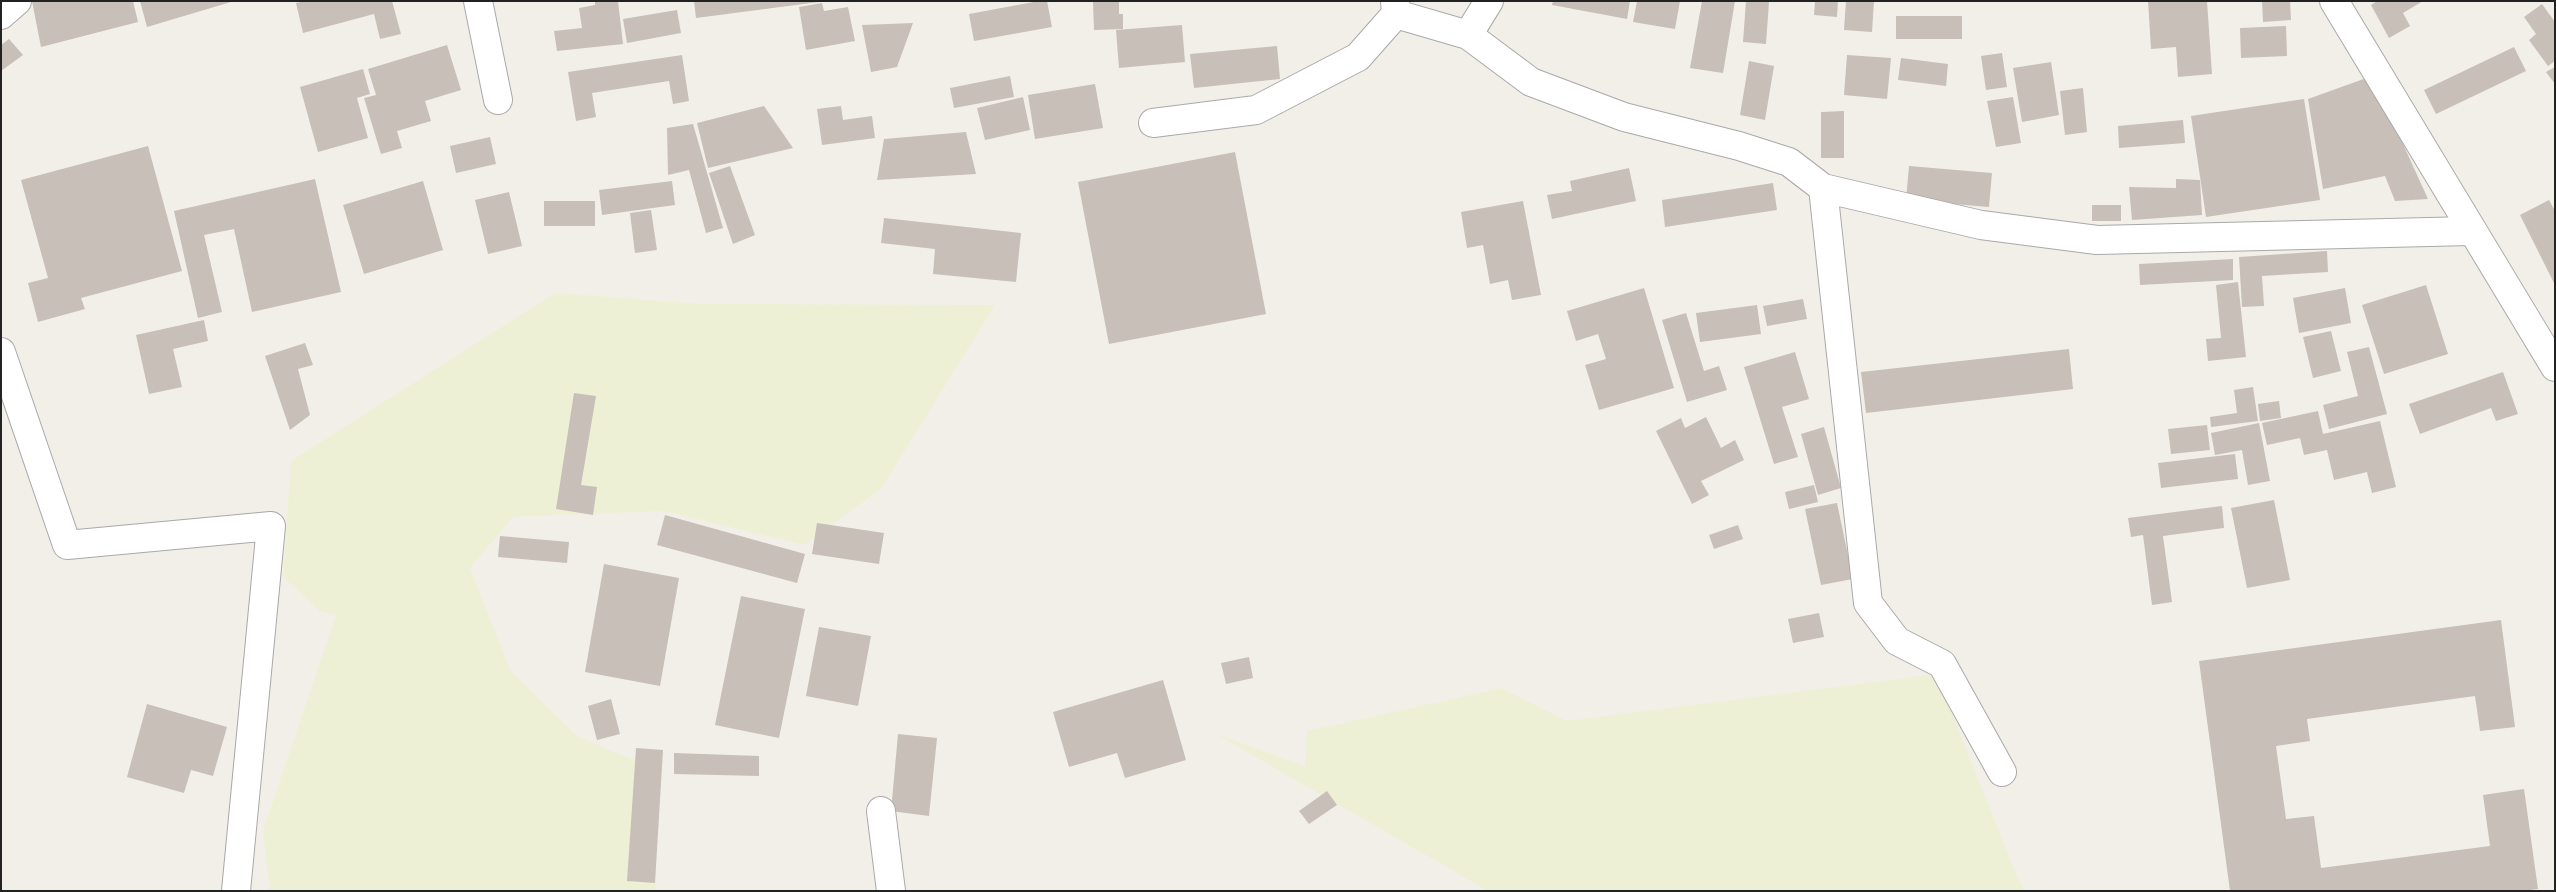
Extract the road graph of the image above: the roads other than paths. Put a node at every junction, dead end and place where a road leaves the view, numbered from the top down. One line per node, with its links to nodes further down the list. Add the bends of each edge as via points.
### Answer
1 (17, 1): 6 (street)
2 (478, 1): 8 (street)
3 (1489, 1): 7 (street)
4 (2334, 1): 11 (street)
5 (1396, 8): 7 (street); 9 (street, via 1358,57 1256,110)
6 (1, 15)
7 (1468, 35): 10 (street, via 1531,82 1624,117 1789,162)
8 (498, 100)
9 (1152, 124)
10 (1823, 188): 11 (street, via 1981,225 2097,240); 14 (street, via 1868,602 1897,641 1942,664)
11 (2471, 230): 13 (street)
12 (1, 352): 16 (street, via 67,545 271,526)
13 (2555, 367)
14 (2002, 772)
15 (881, 811): 17 (street)
16 (236, 891)
17 (890, 891)

